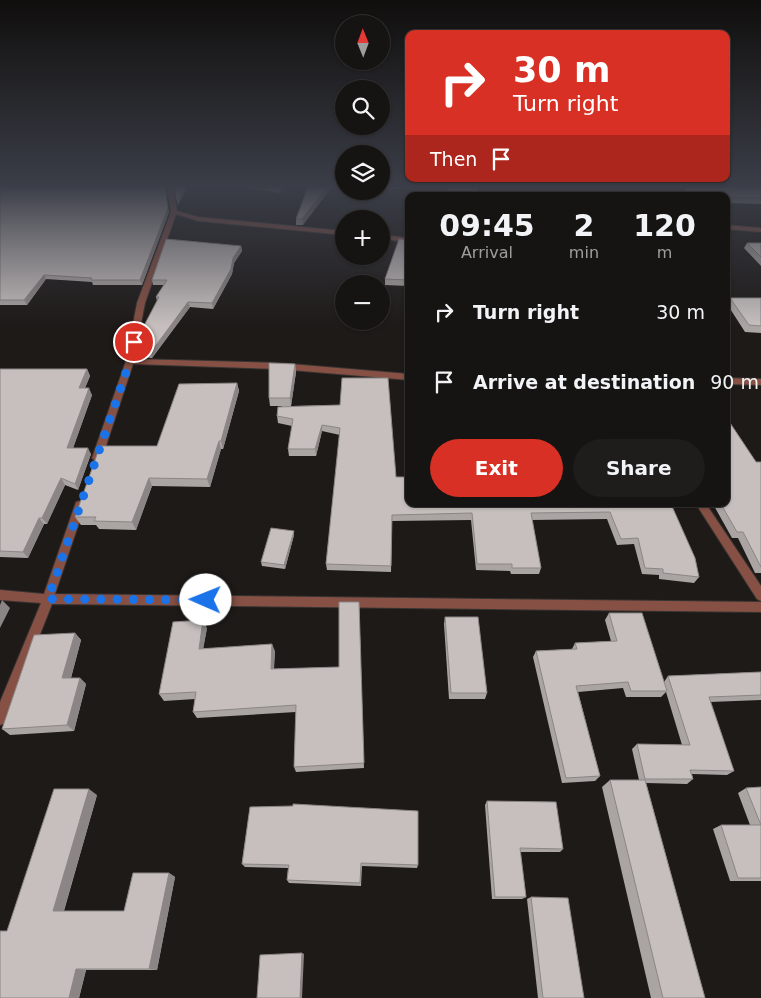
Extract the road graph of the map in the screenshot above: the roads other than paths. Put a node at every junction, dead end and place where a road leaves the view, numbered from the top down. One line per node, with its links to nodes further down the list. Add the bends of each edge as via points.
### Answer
1 (166, 234): 4 (street, via 141,303)
2 (390, 238): 3 (street)
3 (405, 240)
4 (130, 361): 5 (street, via 278,366); 8 (street)
5 (405, 377)
6 (730, 381): 7 (street)
7 (761, 382)
8 (92, 471)
9 (83, 498): 13 (street)
10 (704, 507): 12 (street)
11 (0, 595): 13 (street)
12 (761, 596)
13 (48, 599): 14 (street); 15 (street)
14 (761, 607)
15 (0, 718)

